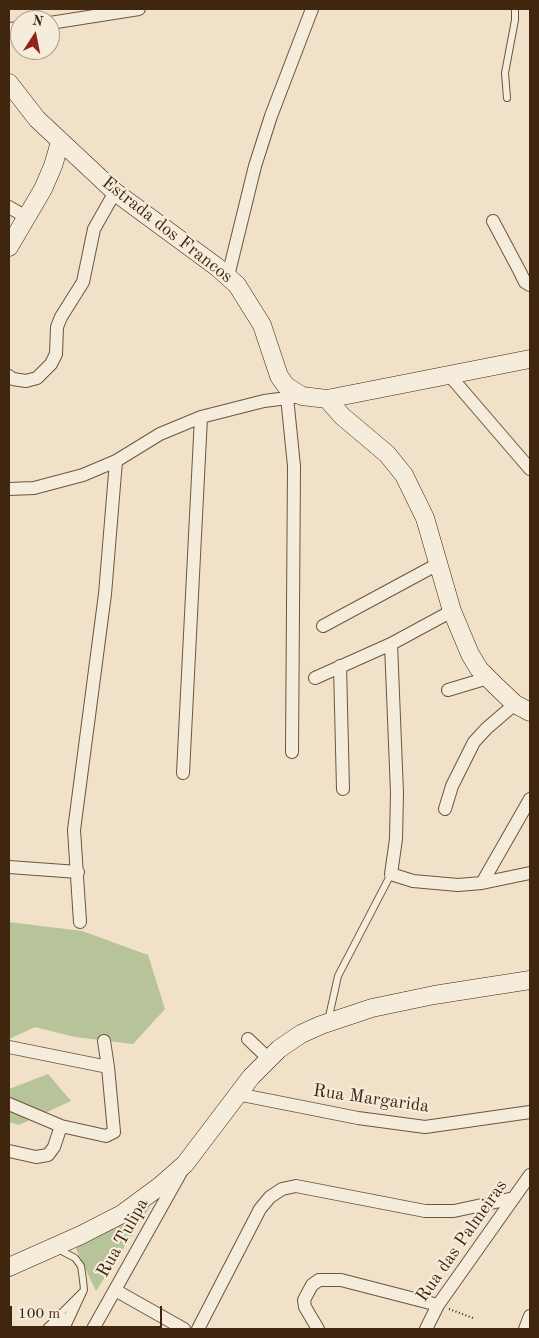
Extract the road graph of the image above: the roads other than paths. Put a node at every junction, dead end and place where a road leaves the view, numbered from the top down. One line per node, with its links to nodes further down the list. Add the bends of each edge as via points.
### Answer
1 (139, 9): 4 (street)
2 (312, 9): 13 (street, via 270,116)
3 (515, 9): 6 (lane, via 504,73)
4 (60, 21)
5 (9, 83): 7 (street, Estrada dos Francos)
6 (507, 98)
7 (60, 142): 8 (street, Estrada dos Francos); 10 (street, via 54,166)
8 (114, 192): 13 (street, Estrada dos Francos); 16 (street, via 94,228 83,282 57,327 56,354 52,364 37,378 26,381)
9 (9, 207): 10 (street)
10 (26, 217): 12 (street)
11 (493, 220): 14 (street, via 518,270)
12 (9, 247)
13 (228, 276): 18 (street, Estrada dos Francos, via 262,325 279,376)
14 (530, 285)
15 (530, 359): 17 (street)
16 (9, 376)
17 (450, 376): 19 (street); 22 (street)
18 (295, 397): 19 (street); 20 (street); 33 (street)
19 (327, 399): 24 (street, via 404,474 426,518)
20 (201, 417): 21 (street, via 160,434); 34 (street)
21 (116, 461): 23 (street, via 56,484); 39 (street, via 105,594 74,830)
22 (530, 469)
23 (9, 489)
24 (438, 564): 25 (street); 26 (street)
25 (452, 611): 27 (street); 30 (street, via 470,654)
26 (323, 626)
27 (391, 644): 28 (street); 41 (street, via 397,792)
28 (340, 666): 29 (street); 35 (street)
29 (315, 678)
30 (488, 678): 31 (street); 32 (street)
31 (448, 690)
32 (523, 708): 37 (street, via 487,728 474,742 452,786)
33 (292, 752)
34 (183, 774)
35 (343, 789)
36 (530, 798): 42 (street)
37 (445, 809)
38 (9, 867): 39 (street)
39 (78, 872): 43 (street)
40 (530, 873): 42 (street)
41 (391, 874): 42 (street, via 429,883); 45 (lane, via 338,976)
42 (482, 883)
43 (80, 922)
44 (530, 980): 45 (street, via 406,1000)
45 (327, 1022): 49 (street, via 291,1040)
46 (248, 1039): 49 (street)
47 (104, 1041): 50 (street)
48 (9, 1047): 50 (street)
49 (269, 1059): 51 (street)
50 (108, 1068): 54 (street, via 114,1132 106,1136)
51 (237, 1094): 53 (street, Rua Margarida, via 358,1118 425,1127); 56 (street)
52 (9, 1104): 54 (street)
53 (530, 1112)
54 (61, 1126): 55 (street, via 48,1155 36,1157)
55 (9, 1151)
56 (185, 1164): 59 (street, via 122,1214); 62 (street, Rua Tulipa)
57 (530, 1175): 58 (street, Rua das Palmeiras)
58 (514, 1198): 63 (street, Rua das Palmeiras); 71 (street, via 454,1211 425,1212 296,1186 282,1189 260,1209)
59 (54, 1248): 60 (street); 61 (lane, via 75,1258 80,1266)
60 (9, 1267)
61 (84, 1290): 65 (lane); 66 (lane); 67 (lane); 68 (lane)
62 (114, 1290): 69 (street, Rua Tulipa); 70 (street)
63 (438, 1305): 72 (street, via 341,1280 319,1280 312,1285 304,1300); 73 (street, Rua das Palmeiras)
64 (530, 1316): 74 (street)
65 (45, 1329)
66 (53, 1329)
67 (59, 1329)
68 (66, 1329)
69 (93, 1329)
70 (184, 1329)
71 (198, 1329)
72 (318, 1329)
73 (426, 1329)
74 (525, 1329)

